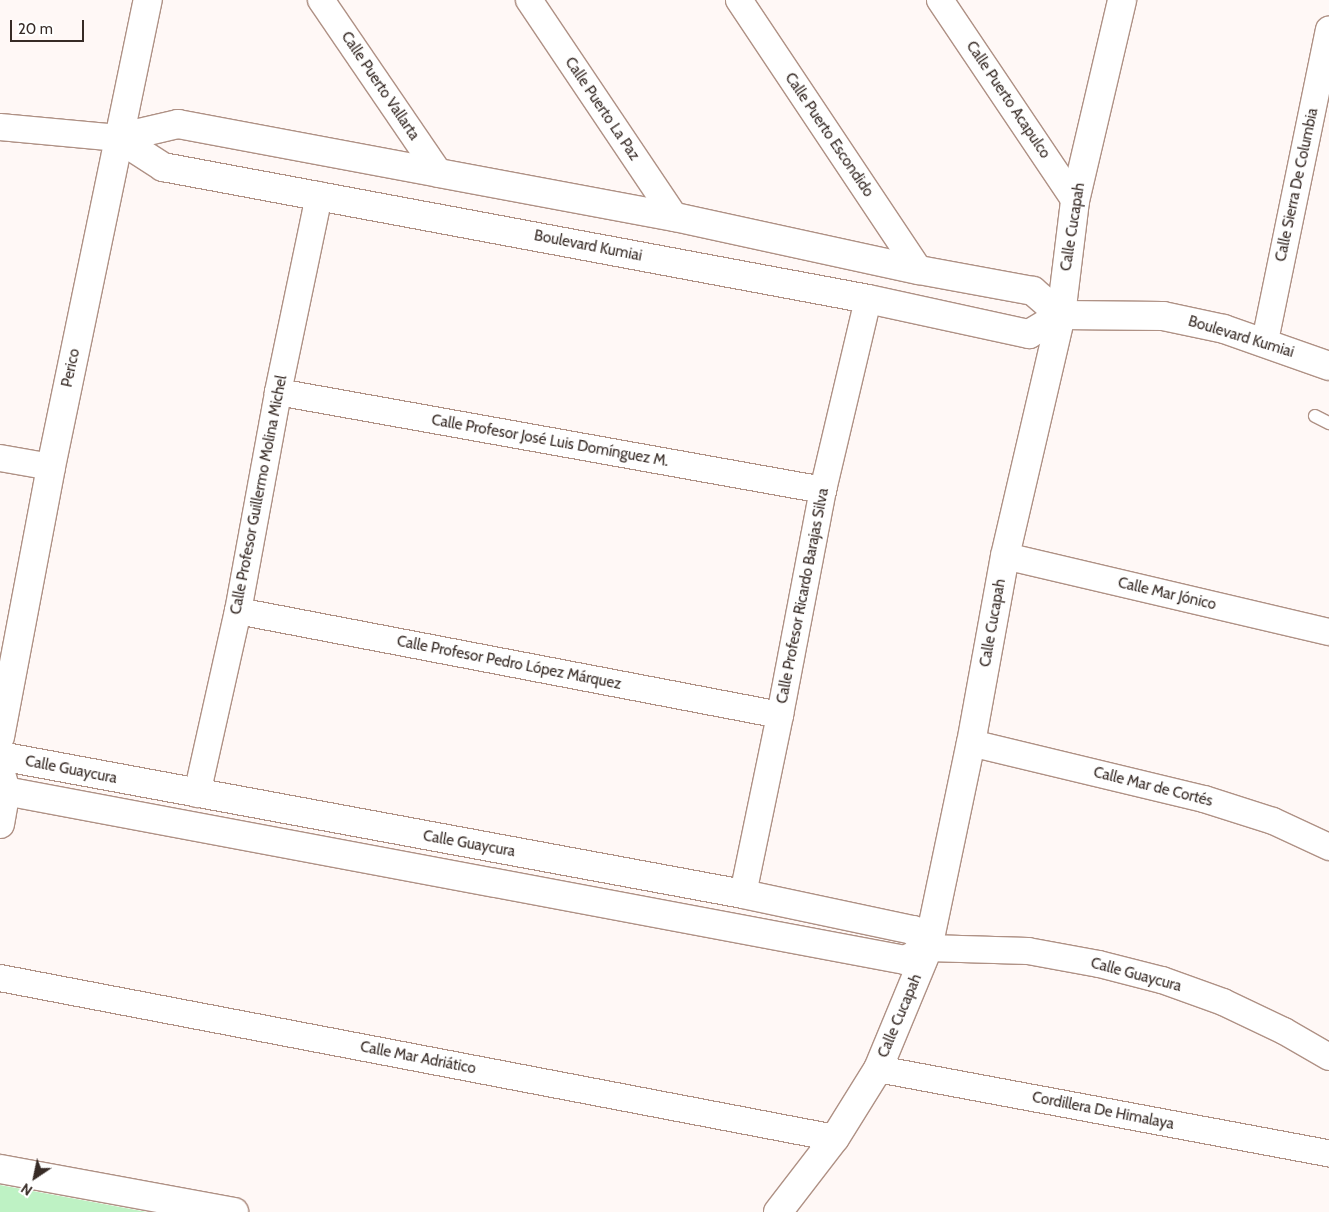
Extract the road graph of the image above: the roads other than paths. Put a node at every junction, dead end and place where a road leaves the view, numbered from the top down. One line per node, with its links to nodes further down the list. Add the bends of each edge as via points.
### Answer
1 (148, 0): 9 (street, Perico)
2 (321, 0): 10 (street, Calle Puerto Vallarta)
3 (529, 0): 13 (street, Calle Puerto La Paz)
4 (738, 0): 14 (street, Calle Puerto Escondido)
5 (940, 0): 12 (street, Calle Puerto Acapulco)
6 (1122, 0): 12 (street, Calle Cucapah)
7 (1329, 30): 17 (street, Calle Sierra De Columbia)
8 (0, 126): 9 (street, Boulevard Kumiai)
9 (118, 138): 10 (street, Boulevard Kumiai, via 178,124); 11 (street, Boulevard Kumiai, via 163,167); 23 (street, Perico)
10 (439, 173): 13 (street, Boulevard Kumiai)
11 (319, 195): 15 (street, Boulevard Kumiai); 19 (street, Calle Profesor Guillermo Molina Michel)
12 (1075, 201): 16 (street, Calle Cucapah)
13 (674, 217): 14 (street, Boulevard Kumiai)
14 (919, 270): 16 (street, Boulevard Kumiai, via 1033,291)
15 (868, 299): 16 (street, Boulevard Kumiai, via 1029,334); 24 (street, Calle Profesor Ricardo Barajas Silva)
16 (1061, 315): 17 (street, Boulevard Kumiai, via 1163,316); 25 (street, Calle Cucapah)
17 (1265, 341): 18 (street, Boulevard Kumiai)
18 (1329, 366)
19 (278, 392): 24 (street, Calle Profesor José Luis Domínguez M.); 26 (street, Calle Profesor Guillermo Molina Michel)
20 (1316, 416): 21 (lane)
21 (1329, 423)
22 (0, 458): 23 (street)
23 (51, 467): 29 (street, Perico)
24 (823, 490): 28 (street, Calle Profesor Ricardo Barajas Silva)
25 (1005, 556): 27 (street, Calle Mar Jónico); 30 (street, Calle Cucapah)
26 (238, 611): 28 (street, Calle Profesor Pedro López Márquez); 33 (street, Calle Profesor Guillermo Molina Michel)
27 (1329, 632)
28 (780, 715): 36 (street, Calle Profesor Ricardo Barajas Silva)
29 (0, 737)
30 (971, 743): 35 (street, Calle Mar de Cortés, via 1204,799 1273,821); 37 (street, Calle Cucapah)
31 (0, 756): 33 (street, Calle Guaycura)
32 (2, 784): 34 (street); 37 (street, via 906,960)
33 (197, 794): 36 (street, Calle Guaycura)
34 (0, 824)
35 (1329, 847)
36 (743, 894): 37 (street, Calle Guaycura, via 913,930)
37 (928, 948): 39 (street, Calle Guaycura, via 1028,951 1162,980 1223,1002); 40 (street, Calle Cucapah)
38 (0, 978): 41 (street, Calle Mar Adriático)
39 (1329, 1057)
40 (878, 1069): 41 (street, Calle Cucapah); 42 (street, Cordillera De Himalaya)
41 (836, 1138): 45 (street, Calle Cucapah)
42 (1329, 1153)
43 (0, 1169): 44 (street)
44 (234, 1212)
45 (778, 1212)

